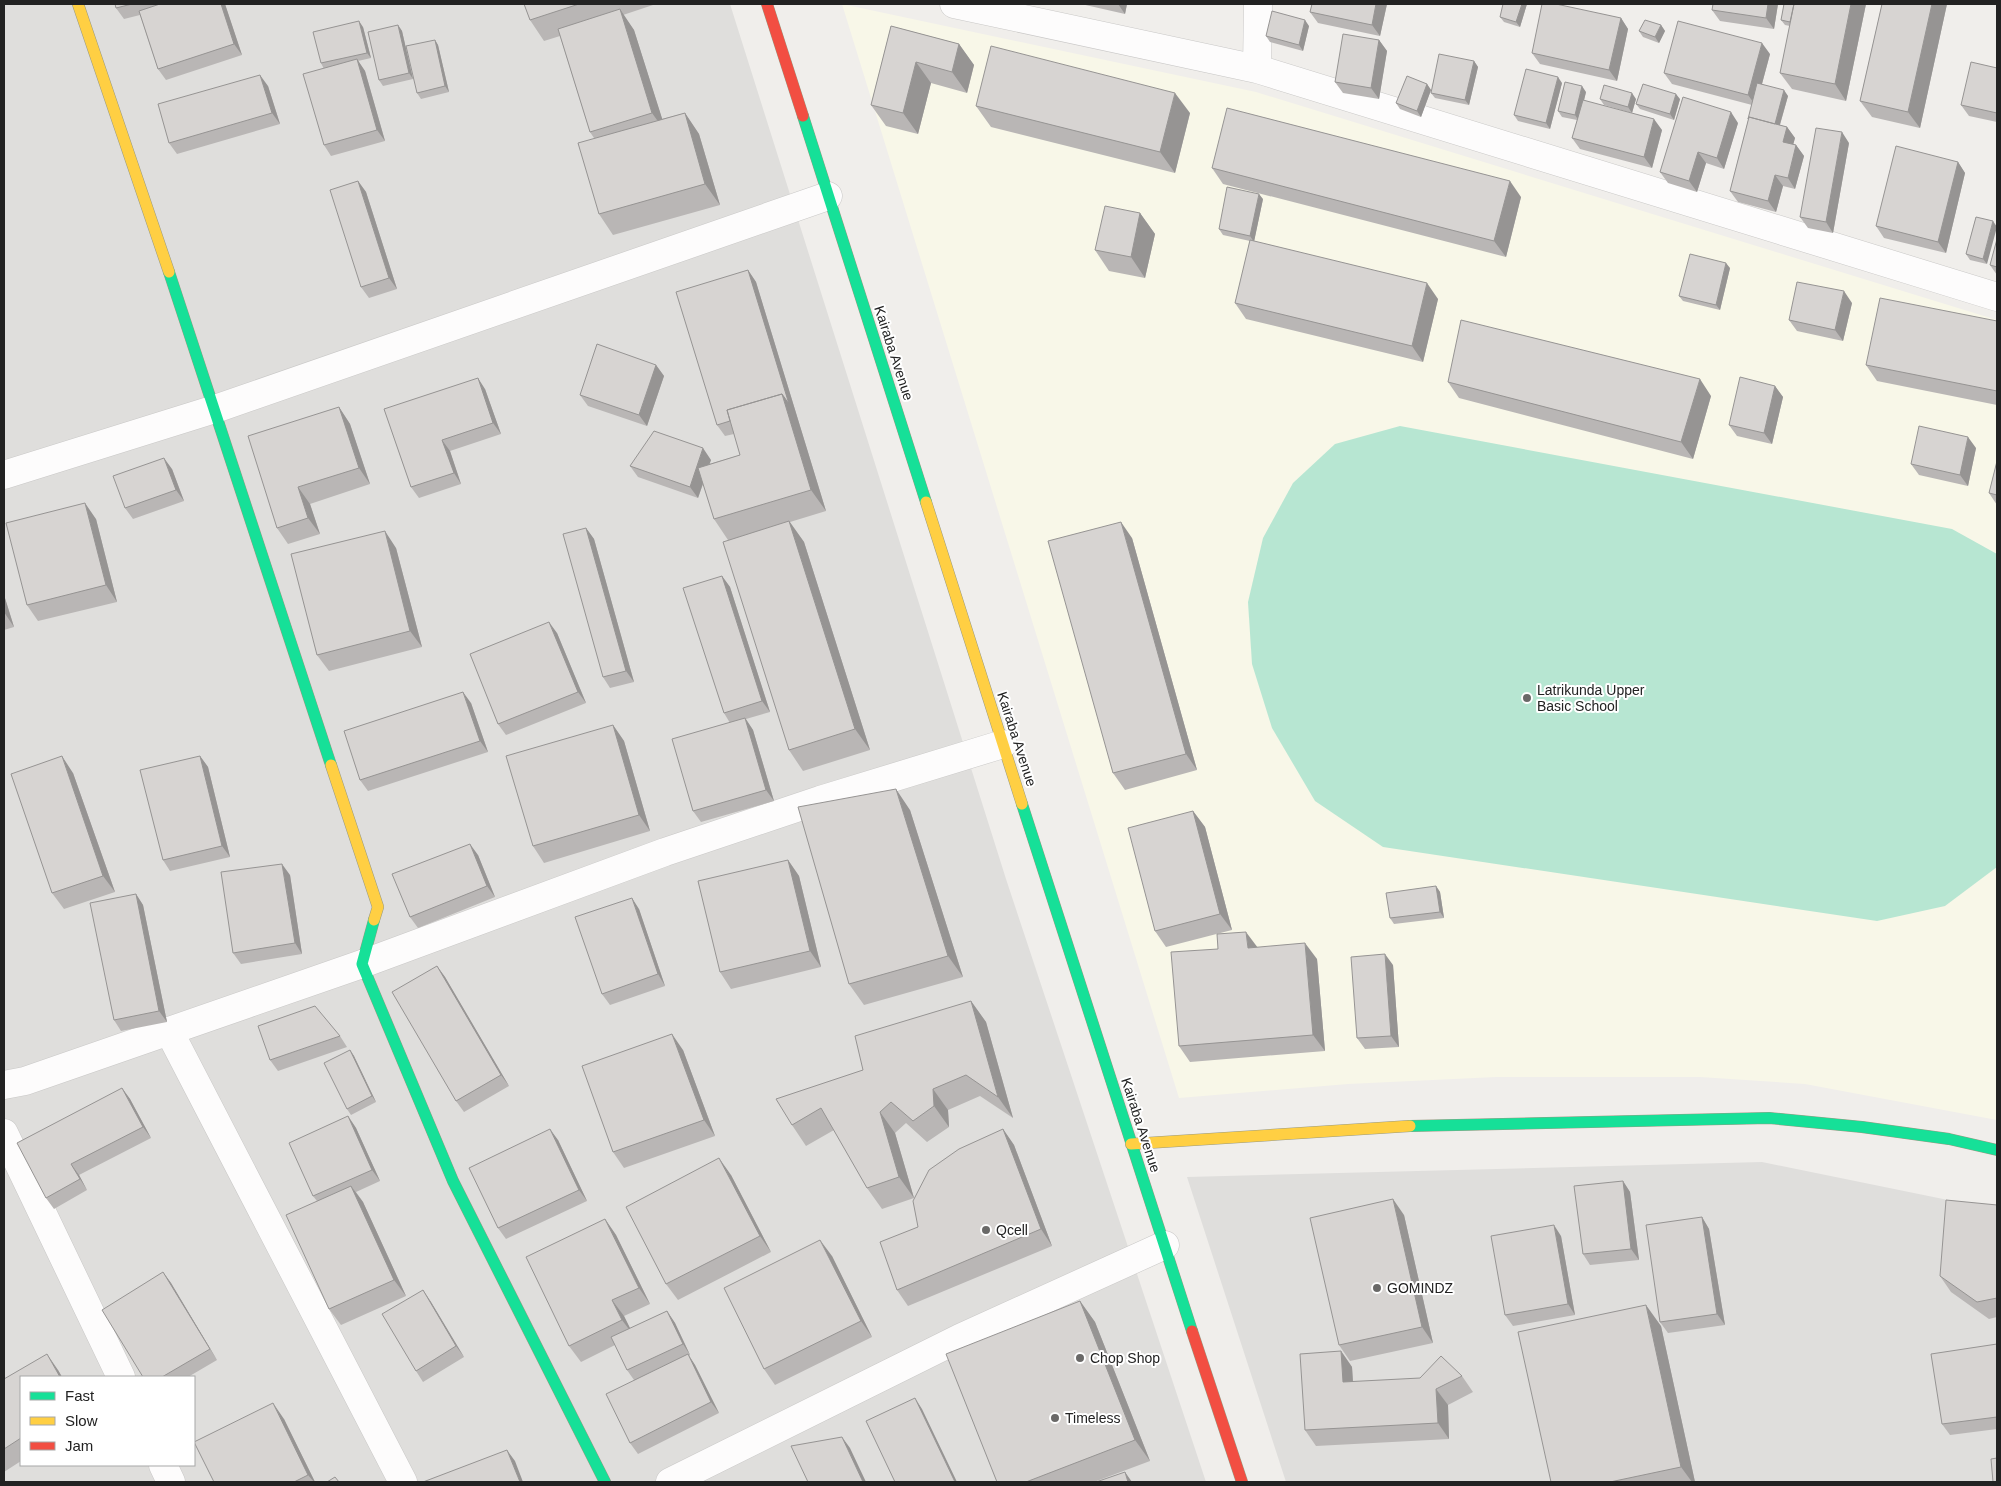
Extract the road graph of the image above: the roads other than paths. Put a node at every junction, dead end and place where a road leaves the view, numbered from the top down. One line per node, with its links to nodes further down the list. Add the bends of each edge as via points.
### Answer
1 (78, 4): 8 (street)
2 (767, 4): 6 (street, Kairaba Avenue)
3 (954, 4): 5 (street)
4 (1258, 4): 5 (street)
5 (1257, 69): 7 (street)
6 (828, 196): 8 (street); 10 (street, Kairaba Avenue)
7 (1997, 297)
8 (215, 409): 9 (street); 11 (street, via 378,907)
9 (4, 475)
10 (1003, 744): 11 (street, via 820,800 666,852); 15 (street, Kairaba Avenue)
11 (362, 964): 12 (street); 22 (street, via 453,1181)
12 (169, 1031): 13 (street, via 25,1081); 21 (street)
13 (4, 1085)
14 (4, 1133): 18 (street)
15 (1131, 1144): 16 (street, via 1418,1125 1769,1118 1910,1134); 17 (street, Kairaba Avenue)
16 (1997, 1150)
17 (1165, 1245): 23 (street, via 960,1338); 24 (street, Kairaba Avenue)
18 (121, 1376)
19 (163, 1466): 20 (street)
20 (171, 1482)
21 (403, 1482)
22 (605, 1482)
23 (670, 1482)
24 (1242, 1482)

